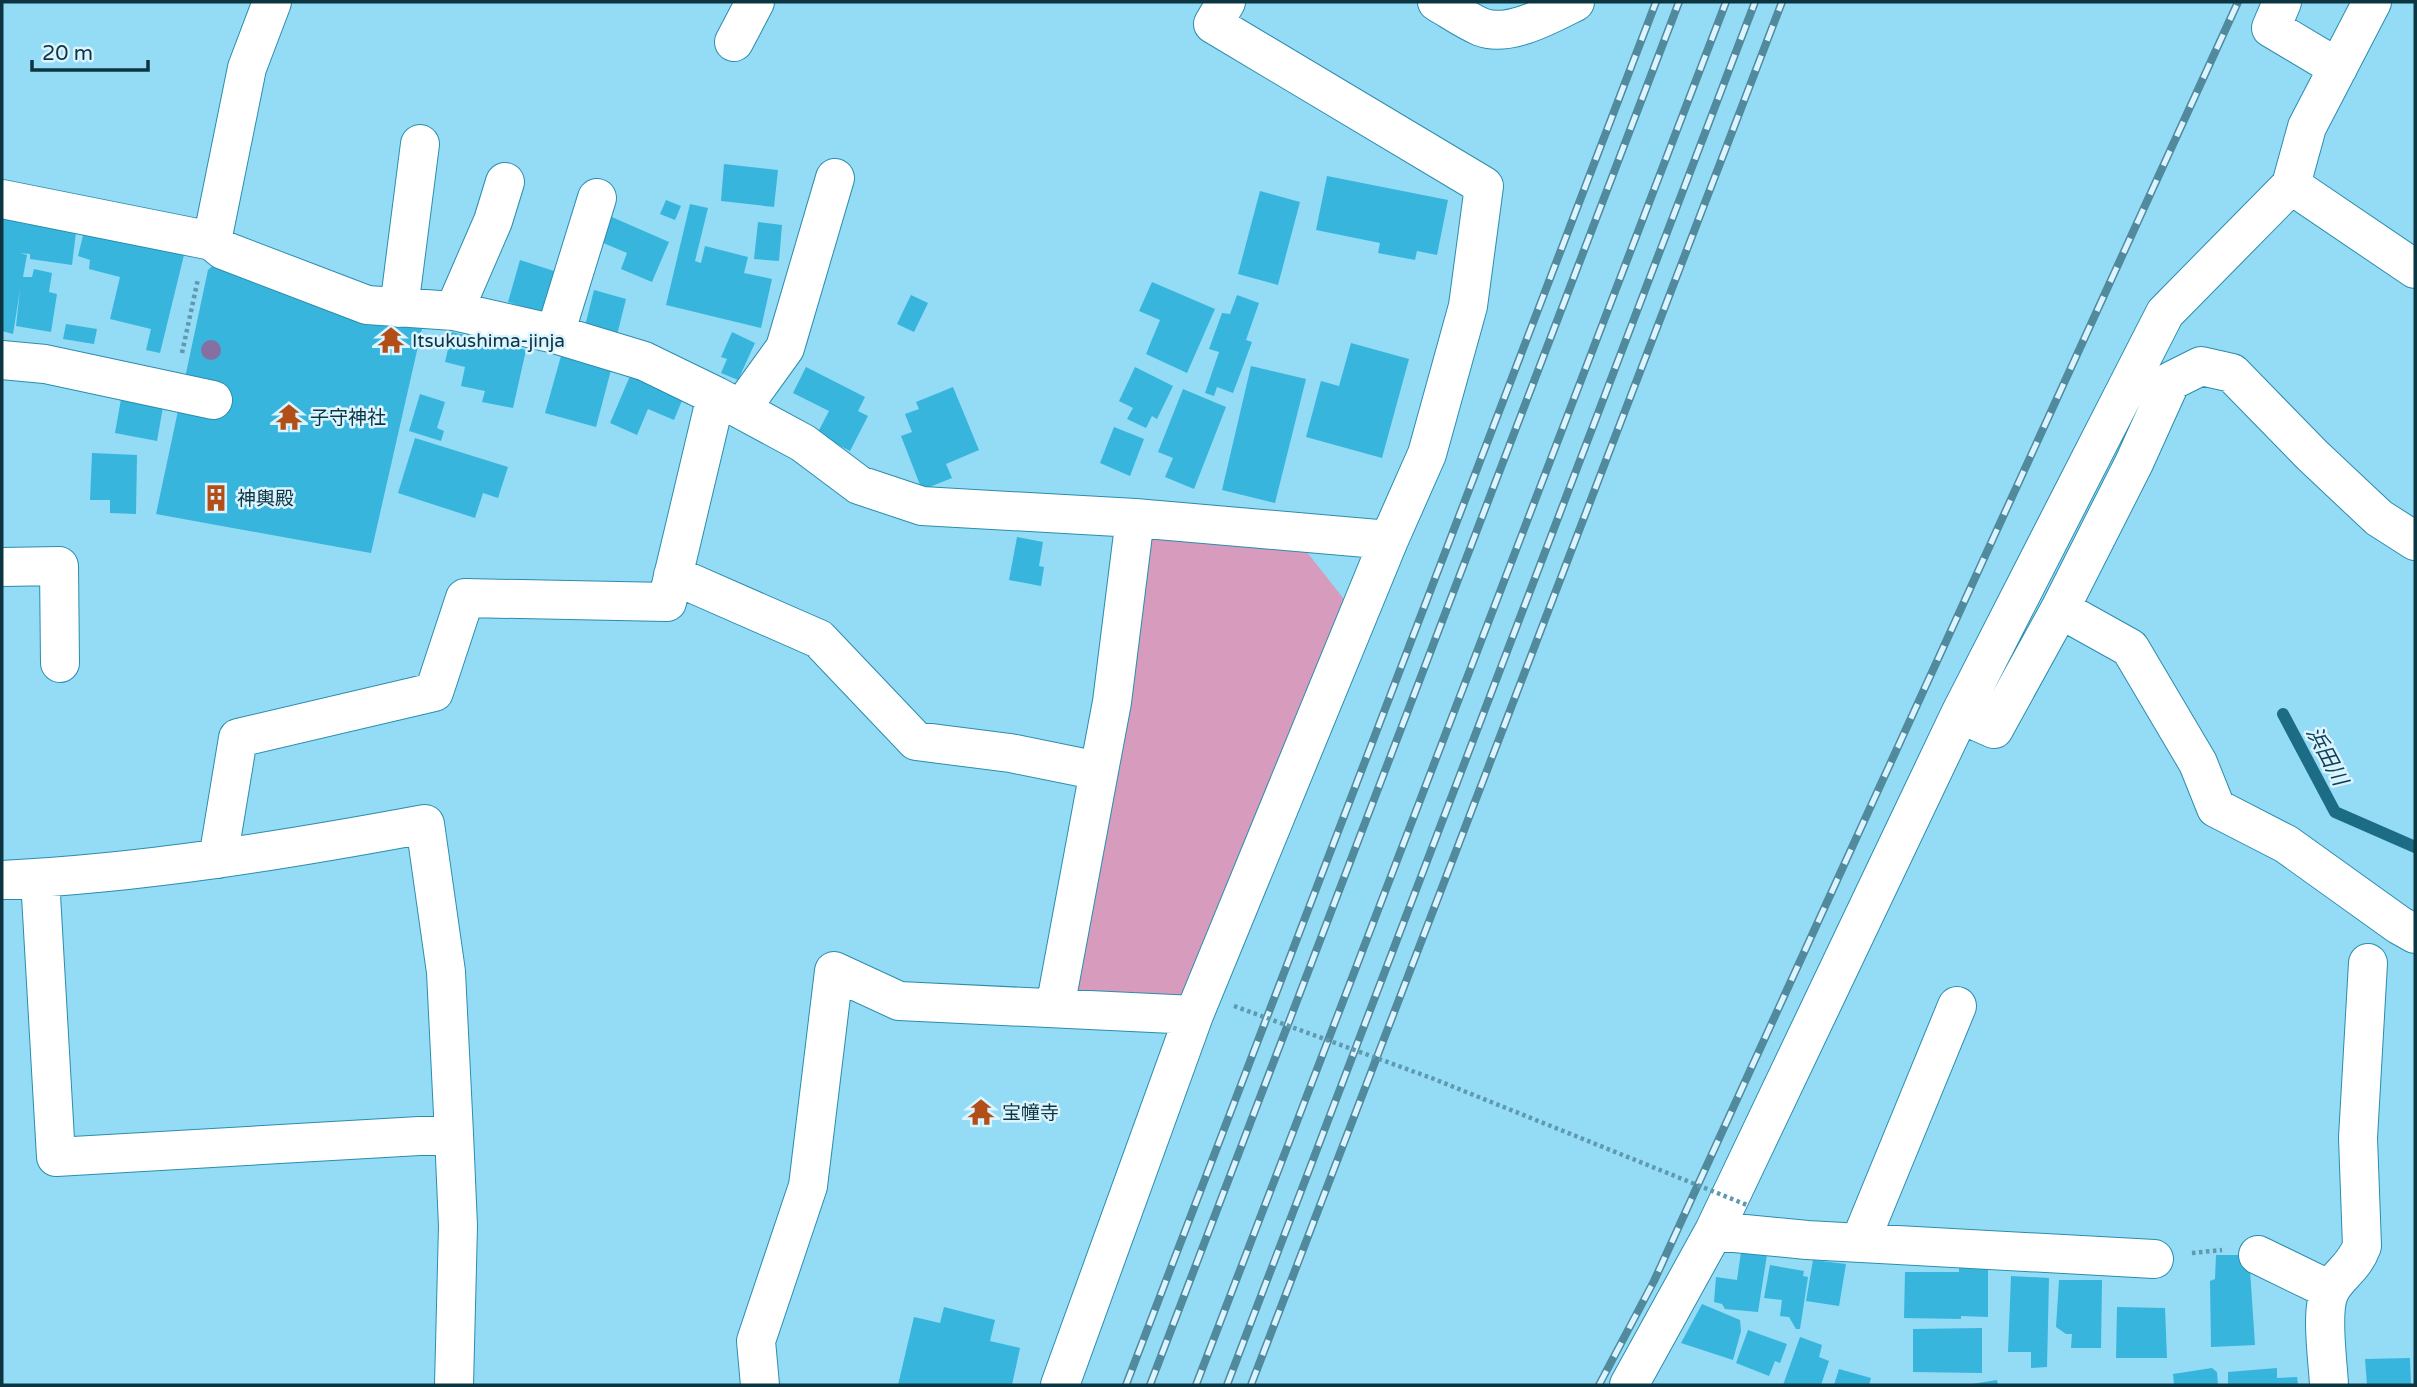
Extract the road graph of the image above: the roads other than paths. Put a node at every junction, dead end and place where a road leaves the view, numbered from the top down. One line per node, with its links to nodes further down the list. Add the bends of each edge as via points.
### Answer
1 (272, 2): 16 (street, via 247,68)
2 (755, 2): 8 (street)
3 (1226, 2): 25 (street, via 1213,24 1484,186 1465,318 1427,454)
4 (1437, 2): 5 (street, via 1483,28 1509,28 1540,20)
5 (1575, 2)
6 (2282, 2): 9 (street, via 2271,29)
7 (2372, 2): 9 (street)
8 (734, 42)
9 (2338, 68): 13 (street, via 2306,127)
10 (421, 144): 18 (street)
11 (835, 178): 23 (street, via 785,348)
12 (505, 182): 19 (street)
13 (2291, 185): 17 (street); 31 (street, via 2165,313)
14 (597, 198): 20 (street)
15 (2, 199): 16 (street)
16 (212, 241): 18 (street, via 223,250 367,305)
17 (2415, 269)
18 (399, 308): 19 (street)
19 (454, 311): 20 (street)
20 (555, 334): 23 (street, via 644,361)
21 (2, 360): 22 (street, via 45,364)
22 (213, 400)
23 (729, 402): 24 (street, via 803,443 859,485 922,506); 28 (street)
24 (1135, 518): 25 (street); 32 (street)
25 (1388, 540): 40 (street)
26 (2415, 541): 29 (street, via 2379,518 2232,373 2201,366 2171,381)
27 (2, 567): 30 (street, via 59,566)
28 (673, 575): 32 (street, via 819,639 916,741); 33 (street, via 667,602 465,598 434,692 238,738)
29 (2060, 609): 31 (street, via 1994,729); 36 (street, via 2130,648 2197,764 2216,808 2286,844)
30 (60, 663)
31 (1960, 714): 42 (street)
32 (1099, 771): 39 (street)
33 (218, 859): 34 (street); 41 (street, via 425,824 446,972)
34 (40, 878): 35 (street); 41 (street, via 56,1157)
35 (2, 880)
36 (2415, 934)
37 (2368, 963): 46 (street, via 2358,1138 2362,1246 2357,1259)
38 (1957, 1006): 43 (street)
39 (1055, 1008): 40 (street); 48 (street, via 898,1001 834,971 808,1186 756,1341)
40 (1194, 1015): 49 (street)
41 (454, 1134): 47 (street, via 458,1226)
42 (1714, 1231): 43 (street); 50 (street)
43 (1860, 1242): 45 (street)
44 (2258, 1255): 46 (street)
45 (2154, 1259)
46 (2330, 1290): 51 (street, via 2325,1311)
47 (454, 1385)
48 (760, 1385)
49 (1060, 1385)
50 (1629, 1385)
51 (2329, 1385)

